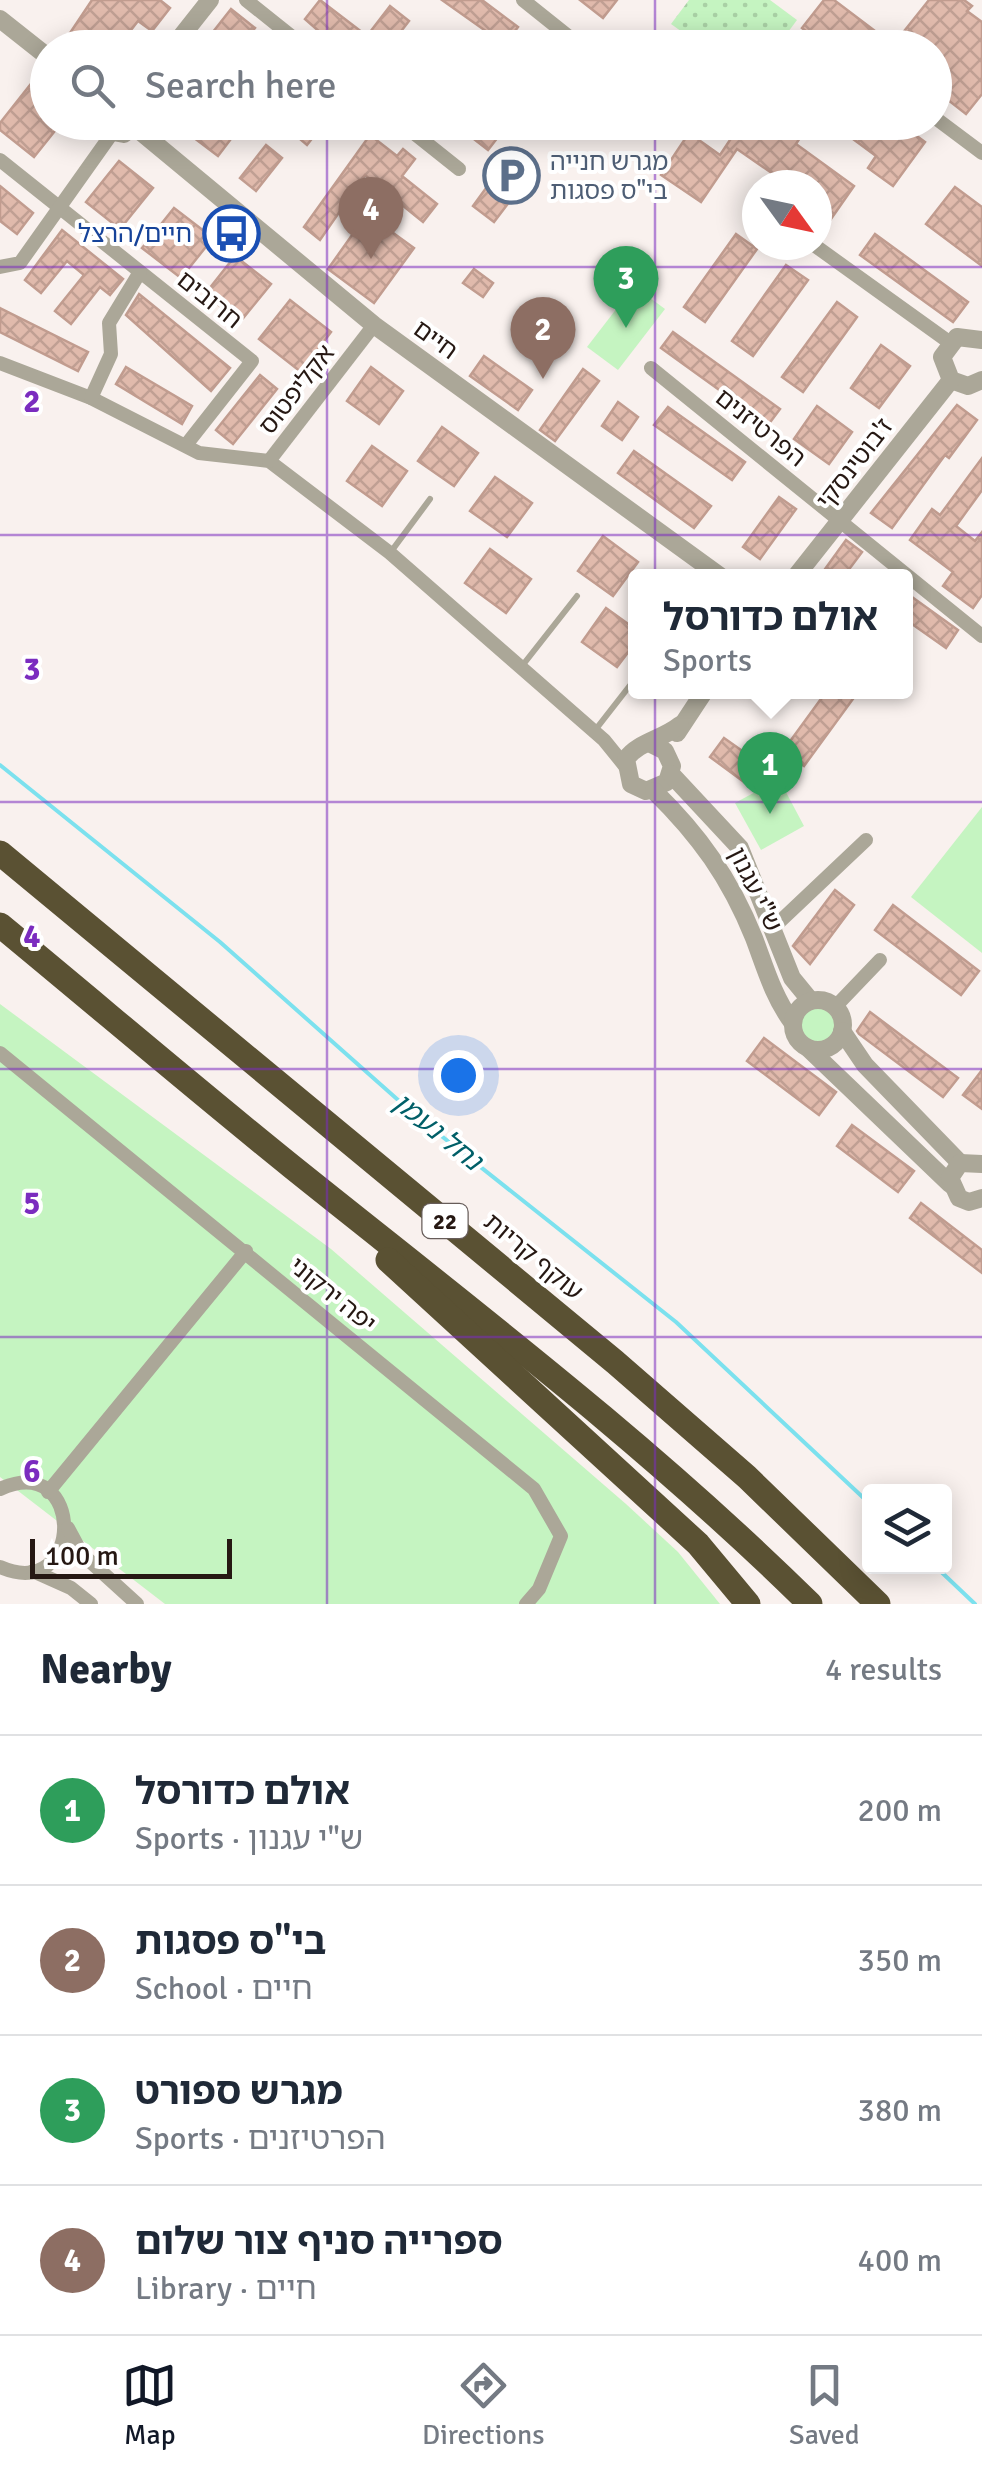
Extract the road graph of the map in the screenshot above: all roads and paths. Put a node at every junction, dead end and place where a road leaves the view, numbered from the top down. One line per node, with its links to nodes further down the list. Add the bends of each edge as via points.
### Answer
1 (210, 0): 5 (street)
2 (246, 0): 6 (street)
3 (522, 0): 7 (street)
4 (0, 18): 8 (street)
5 (186, 30)
6 (284, 30)
7 (560, 30)
8 (30, 42)
9 (952, 130): 13 (street)
10 (102, 140): 16 (street)
11 (154, 140): 20 (street, חיים)
12 (423, 140): 15 (street)
13 (982, 153)
14 (0, 160): 16 (street, חרובים)
15 (459, 169)
16 (60, 208): 18 (street, via 20,263); 19 (street, חרובים)
17 (832, 258): 22 (street)
18 (0, 267)
19 (140, 272): 23 (street, חרובים); 28 (street, via 109,323 111,354)
20 (374, 325): 30 (street, אקליפטוס); 34 (street, חיים)
21 (982, 340): 22 (street, via 967,335)
22 (950, 342): 26 (street, via 942,366)
23 (252, 361): 29 (street, אקליפטוס)
24 (0, 363): 28 (street, אקליפטוס)
25 (651, 368): 32 (street, הפרטיזנים)
26 (951, 380): 27 (street, via 968,386); 32 (street, ז'בוטינסקי)
27 (982, 380)
28 (91, 398): 29 (street, אקליפטוס)
29 (186, 446): 30 (street, אקליפטוס, via 214,457)
30 (269, 461): 33 (street)
31 (430, 498): 33 (lane)
32 (840, 520): 35 (street, ז'בוטינסקי); 36 (street, הפרטיזנים)
33 (390, 553): 40 (street)
34 (710, 569)
35 (802, 569)
36 (900, 569)
37 (913, 580): 39 (street, הפרטיזנים)
38 (577, 596): 40 (lane)
39 (982, 636)
40 (519, 670): 44 (street)
41 (628, 690): 44 (lane)
42 (699, 699): 43 (street)
43 (680, 725): 45 (street); 47 (street)
44 (599, 736): 45 (street); 46 (street)
45 (644, 746): 46 (street); 47 (street, ש"י עגנון)
46 (625, 766): 48 (street, ש"י עגנון, via 631,784)
47 (670, 766): 48 (street); 52 (street, ש"י עגנון, via 740,848)
48 (654, 791): 56 (street, ש"י עגנון, via 712,852)
49 (866, 840): 52 (street)
50 (0, 854): 77 (highway, עוקף קריות / 22, via 615,1362)
51 (0, 924): 62 (highway, 22)
52 (774, 927): 54 (street, ש"י עגנון, via 792,978)
53 (880, 960): 55 (street)
54 (810, 1000): 55 (street); 56 (street)
55 (836, 1006): 57 (street)
56 (792, 1022): 58 (street)
57 (842, 1031): 58 (street, via 833,1045); 60 (street, via 864,1065)
58 (808, 1048): 63 (street)
59 (0, 1052): 65 (street, יפה ירקוני)
60 (960, 1163): 61 (street); 63 (street)
61 (982, 1164)
62 (291, 1166): 75 (highway, via 698,1544); 76 (highway, 22, via 646,1451)
63 (950, 1184): 64 (street, via 954,1194)
64 (978, 1204)
65 (246, 1251): 67 (street); 74 (street, יפה ירקוני, via 534,1488 562,1536)
66 (4, 1485): 67 (street, via 31,1484)
67 (48, 1492): 68 (street)
68 (66, 1523): 70 (street, via 60,1551); 73 (street, via 82,1554)
69 (0, 1566): 71 (street)
70 (33, 1571): 71 (street); 72 (street)
71 (8, 1574)
72 (91, 1604)
73 (136, 1604)
74 (526, 1604)
75 (748, 1604)
76 (810, 1604)
77 (878, 1604)

